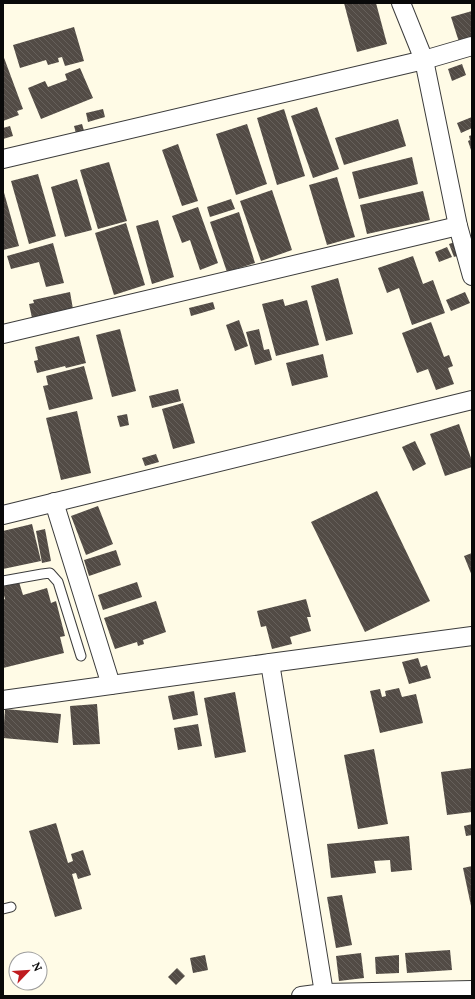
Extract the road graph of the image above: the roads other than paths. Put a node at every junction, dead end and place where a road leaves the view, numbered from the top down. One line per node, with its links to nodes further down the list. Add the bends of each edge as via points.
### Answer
1 (401, 3): 3 (street)
2 (472, 46): 3 (street)
3 (424, 60): 4 (street); 5 (street)
4 (3, 159)
5 (458, 226): 6 (street); 7 (street)
6 (472, 276)
7 (3, 332)
8 (472, 400): 9 (street)
9 (54, 502): 10 (street); 15 (street)
10 (3, 515)
11 (3, 581): 13 (lane, via 50,573 58,582)
12 (472, 636): 14 (street)
13 (81, 656)
14 (270, 663): 15 (street); 18 (street)
15 (111, 685): 16 (street)
16 (3, 700)
17 (472, 990): 18 (street)
18 (324, 993): 19 (street)
19 (301, 996)

